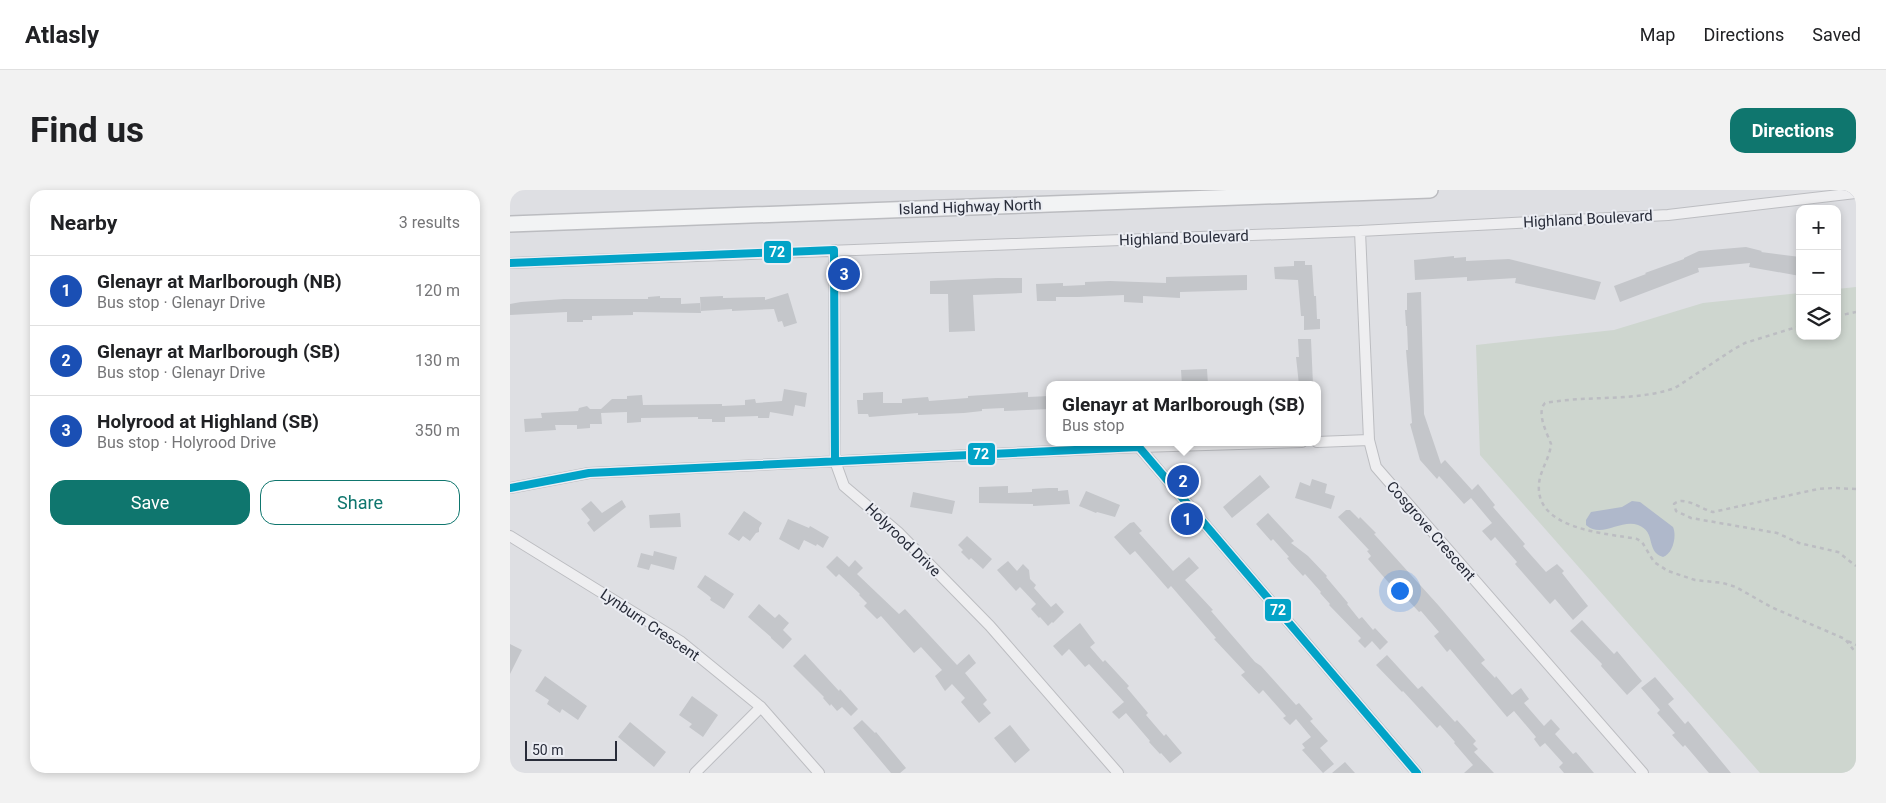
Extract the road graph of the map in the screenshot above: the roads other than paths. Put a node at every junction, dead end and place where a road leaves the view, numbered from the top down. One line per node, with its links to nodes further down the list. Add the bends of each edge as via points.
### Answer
1 (1430, 190): 3 (main road, Island Highway North)
2 (1856, 194): 4 (street, Highland Boulevard, via 1668,215)
3 (510, 224)
4 (1360, 231): 5 (street, Highland Boulevard); 7 (street, Cosgrove Crescent)
5 (834, 250): 6 (street, Highland Boulevard); 11 (street, Holyrood Drive)
6 (510, 263)
7 (1369, 440): 8 (street); 19 (street, Cosgrove Crescent, via 1376,467)
8 (1321, 442)
9 (1193, 446): 10 (street)
10 (1139, 448): 11 (street); 18 (street)
11 (835, 461): 12 (street, via 590,473); 17 (street, Holyrood Drive, via 844,486 898,532 990,626)
12 (510, 488)
13 (510, 536): 14 (street, Lynburn Crescent, via 680,641)
14 (761, 707): 15 (street); 16 (street, Lynburn Crescent)
15 (695, 773)
16 (819, 773)
17 (1118, 773)
18 (1417, 773)
19 (1643, 773)

